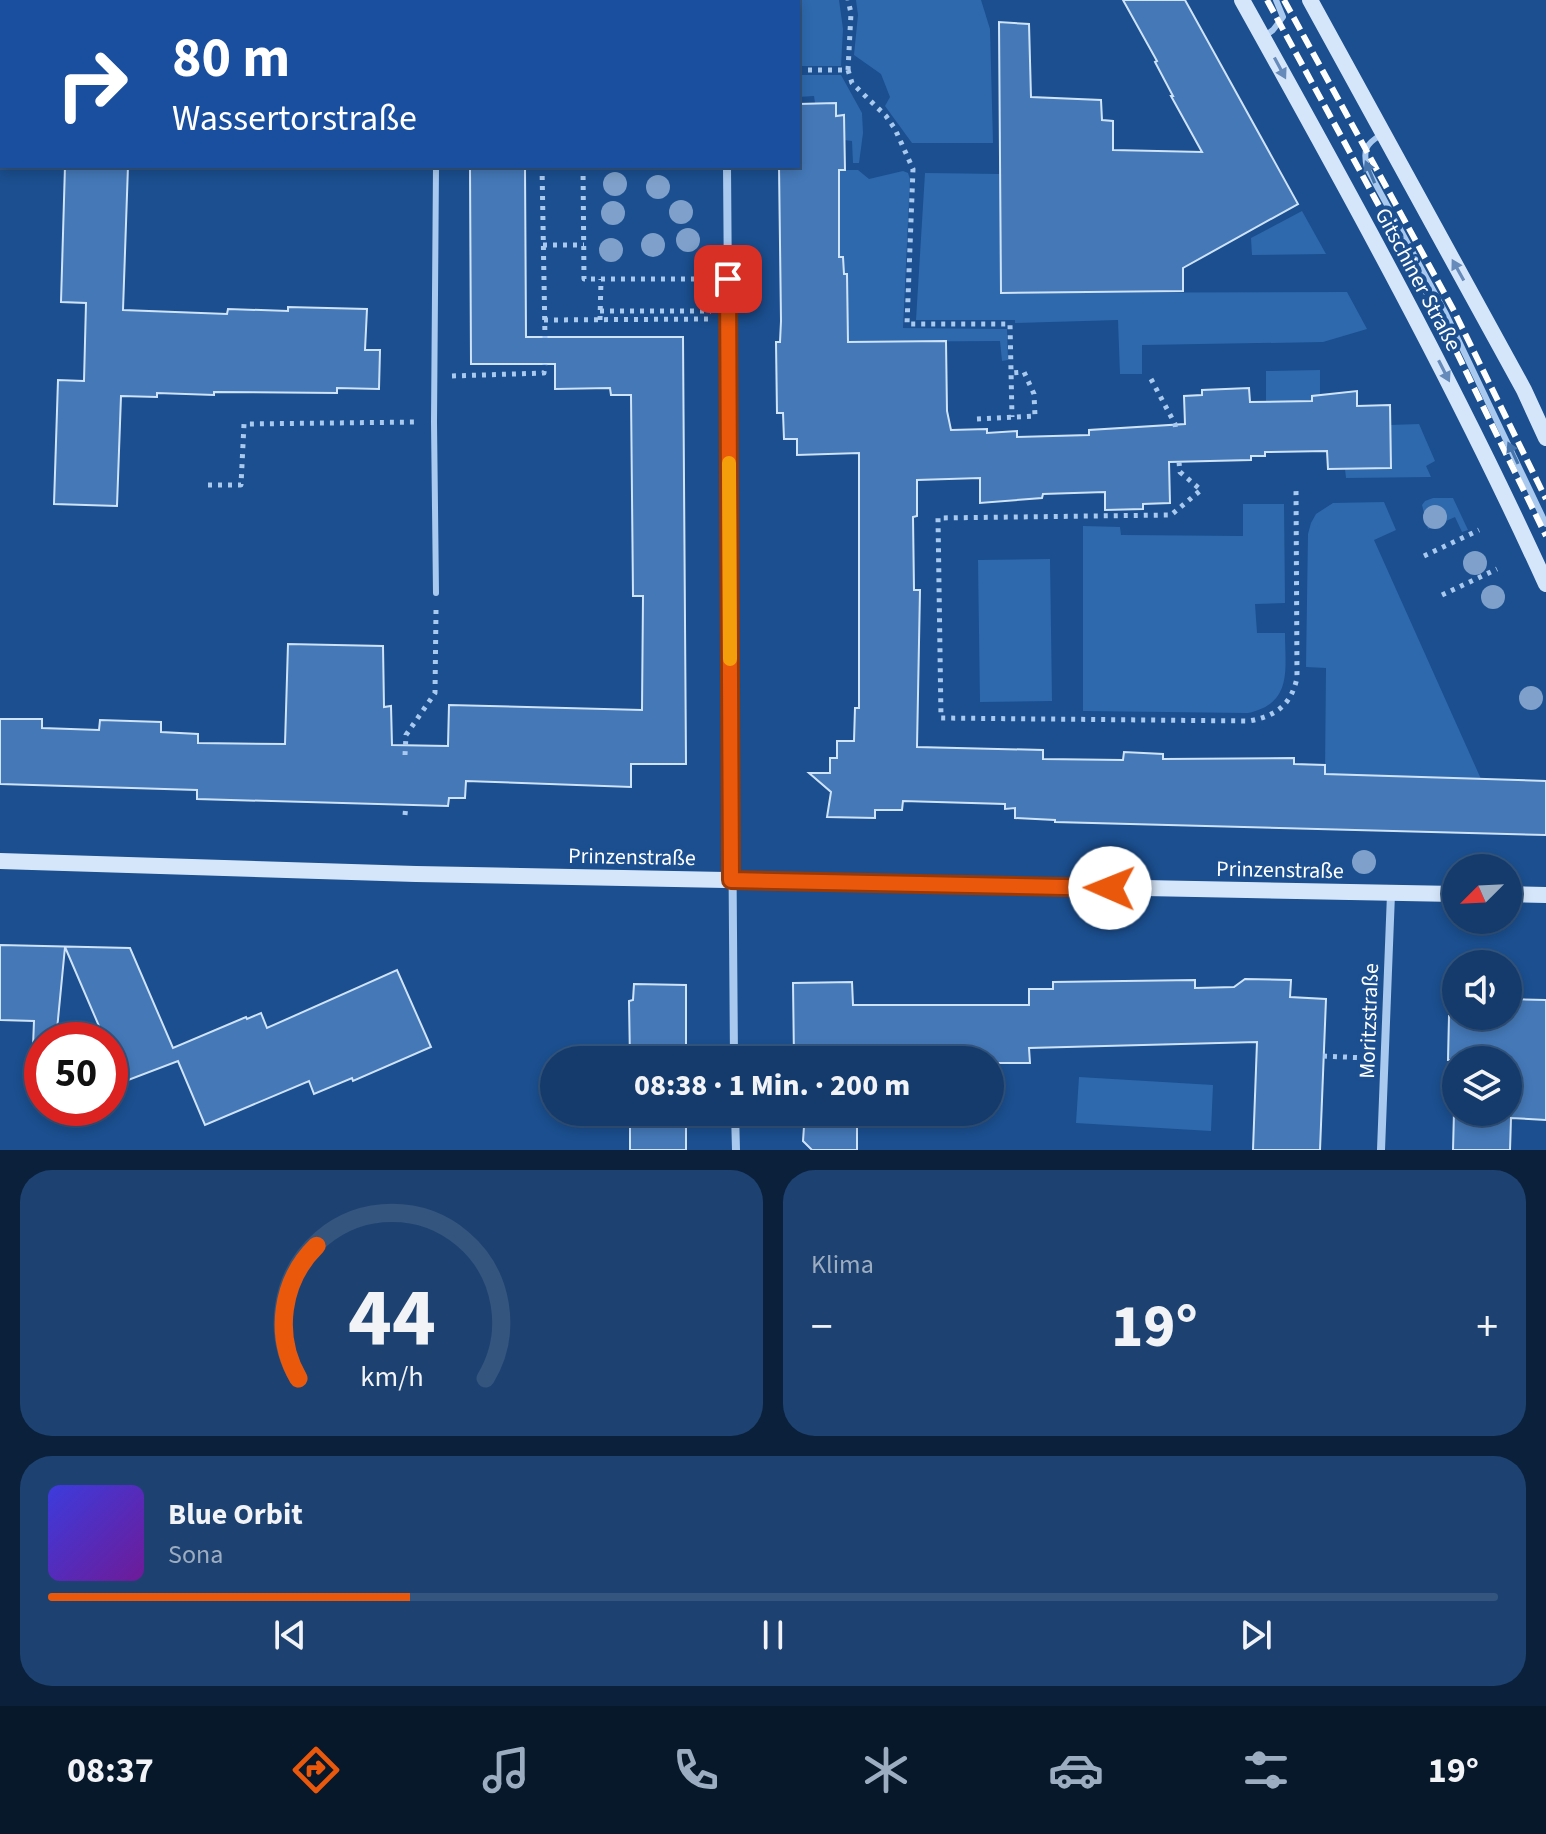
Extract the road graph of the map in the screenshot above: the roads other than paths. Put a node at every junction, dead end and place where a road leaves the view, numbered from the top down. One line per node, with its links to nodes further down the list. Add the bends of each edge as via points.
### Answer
1 (1242, 0): 4 (main road, Gitschiner Straße)
2 (1276, 0): 4 (lane, via 1283,17)
3 (1310, 0): 5 (main road, Gitschiner Straße)
4 (1263, 37): 10 (main road, Gitschiner Straße, one-way to 10, via 1423,330)
5 (1383, 134): 8 (main road, Gitschiner Straße, one-way to 5); 9 (lane, one-way to 5, via 1446,314 1367,168 1363,153)
6 (436, 168): 11 (lane)
7 (727, 168): 13 (street)
8 (1546, 438)
9 (1546, 524)
10 (1546, 584)
11 (436, 593)
12 (0, 861): 13 (main road, Prinzenstraße)
13 (731, 880): 14 (main road, Prinzenstraße); 18 (street)
14 (1391, 894): 15 (main road, Prinzenstraße); 21 (street, Moritzstraße)
15 (1442, 894)
16 (1522, 894): 17 (main road)
17 (1546, 895)
18 (734, 1046)
19 (735, 1126): 20 (street)
20 (736, 1150)
21 (1381, 1150)

